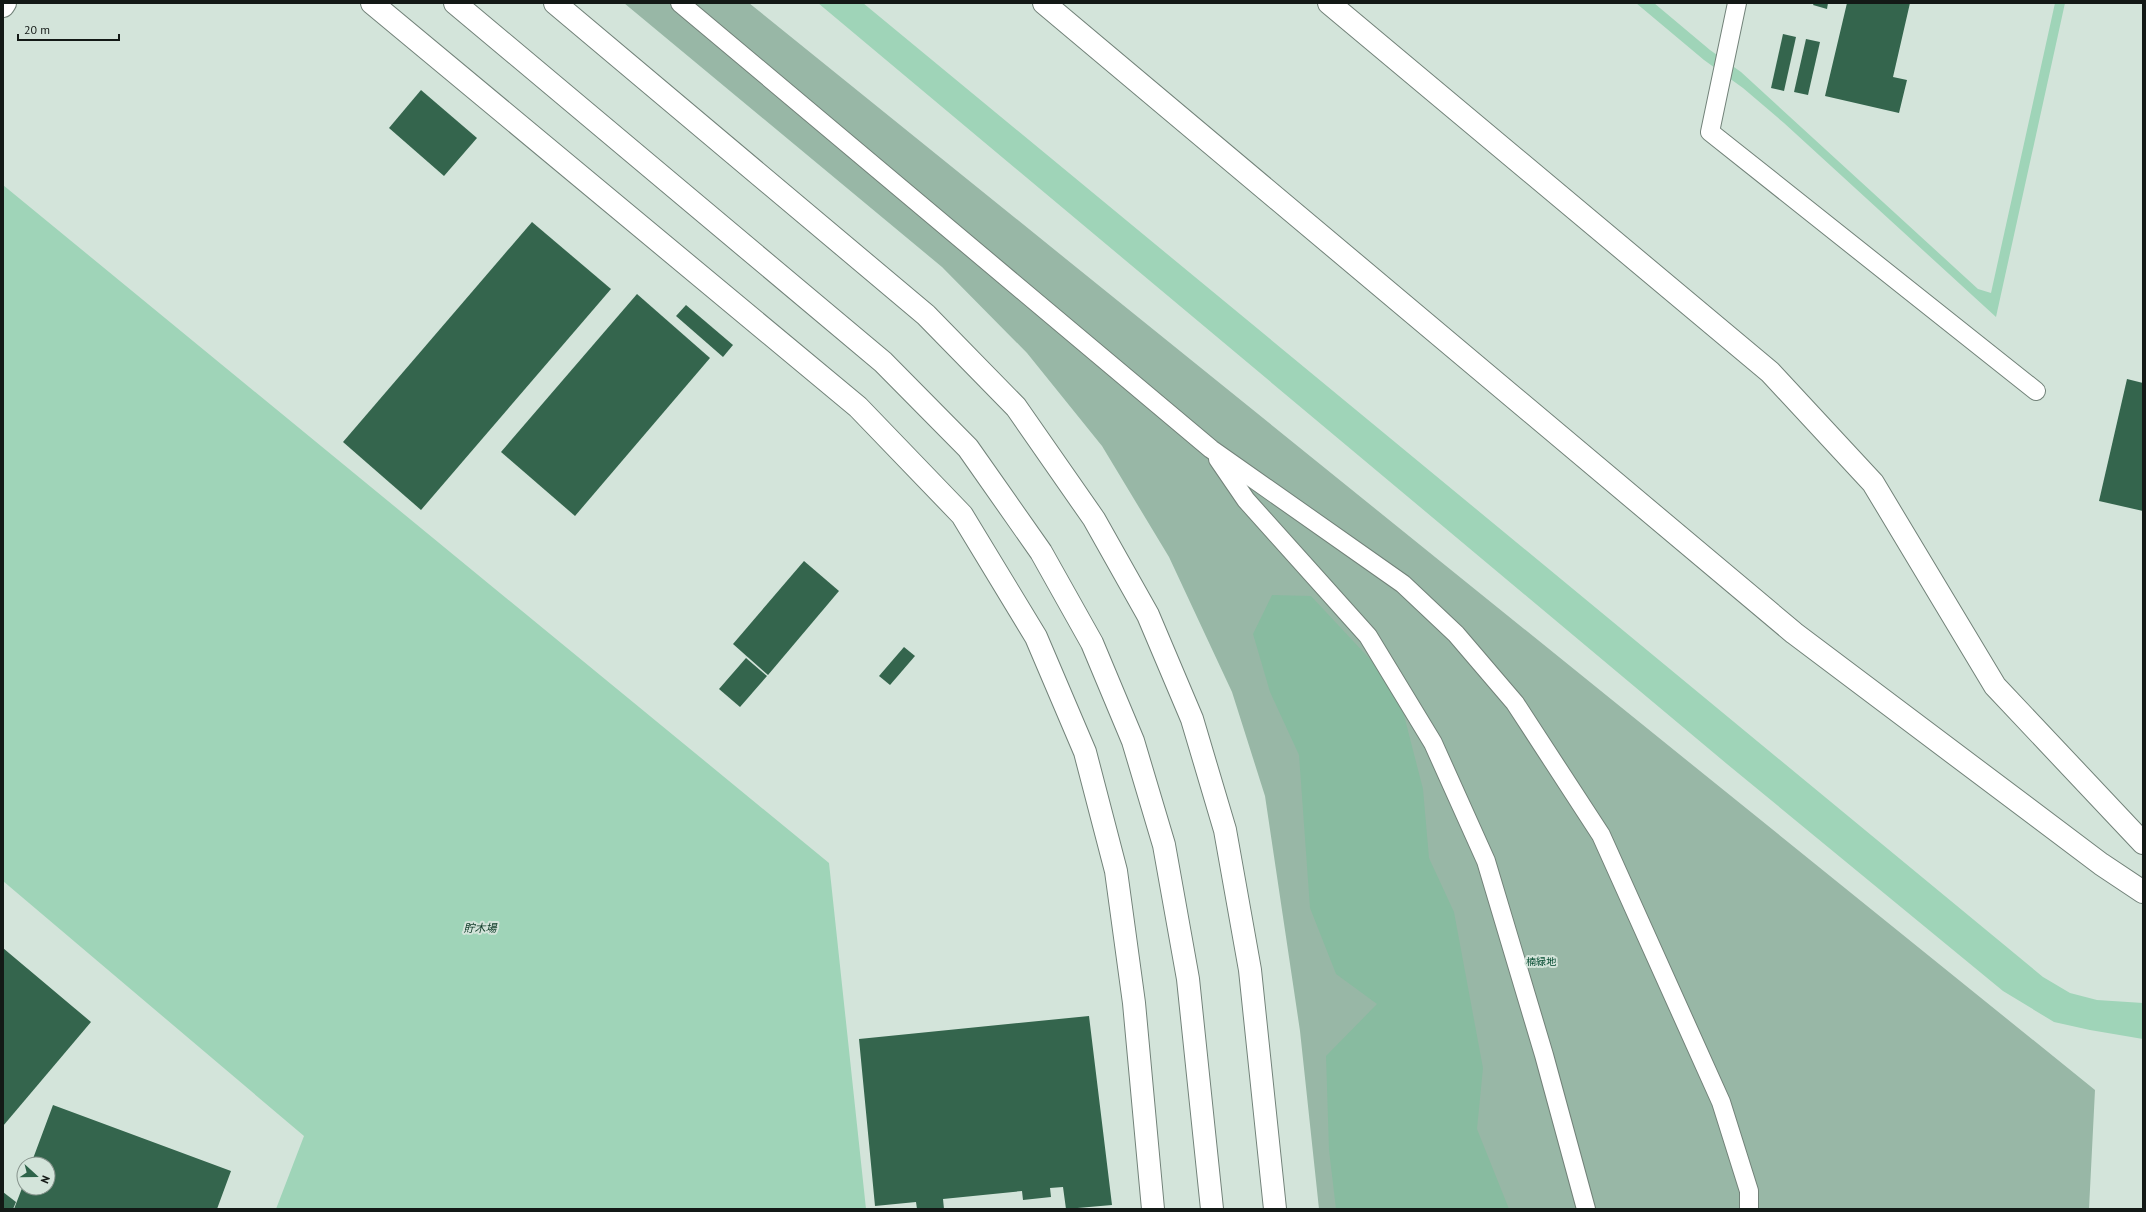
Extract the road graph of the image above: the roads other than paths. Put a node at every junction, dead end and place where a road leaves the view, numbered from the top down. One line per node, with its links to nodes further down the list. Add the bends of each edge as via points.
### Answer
1 (5, 3): 9 (street)
2 (372, 3): 14 (street, via 858,407 962,515 1036,637 1085,752 1116,871 1134,1003)
3 (455, 3): 15 (street, via 883,362 968,448 1041,552 1092,643 1133,741 1164,845 1188,979)
4 (555, 3): 16 (street, via 926,315 1016,407 1094,519 1148,615 1192,719 1225,830 1250,970)
5 (680, 3): 11 (lane)
6 (1044, 3): 13 (street, via 1794,633 2101,864)
7 (1329, 3): 12 (street, via 1770,372 1873,483 1995,686)
8 (1737, 3): 10 (lane, via 1710,132)
9 (3, 6)
10 (2036, 391)
11 (1210, 449): 17 (lane, via 1246,500 1368,636 1433,743 1486,861 1544,1055); 18 (lane, via 1403,584 1456,634 1515,703 1601,835 1721,1102 1749,1191)
12 (2143, 843)
13 (2143, 892)
14 (1153, 1209)
15 (1212, 1209)
16 (1275, 1209)
17 (1586, 1209)
18 (1749, 1209)

